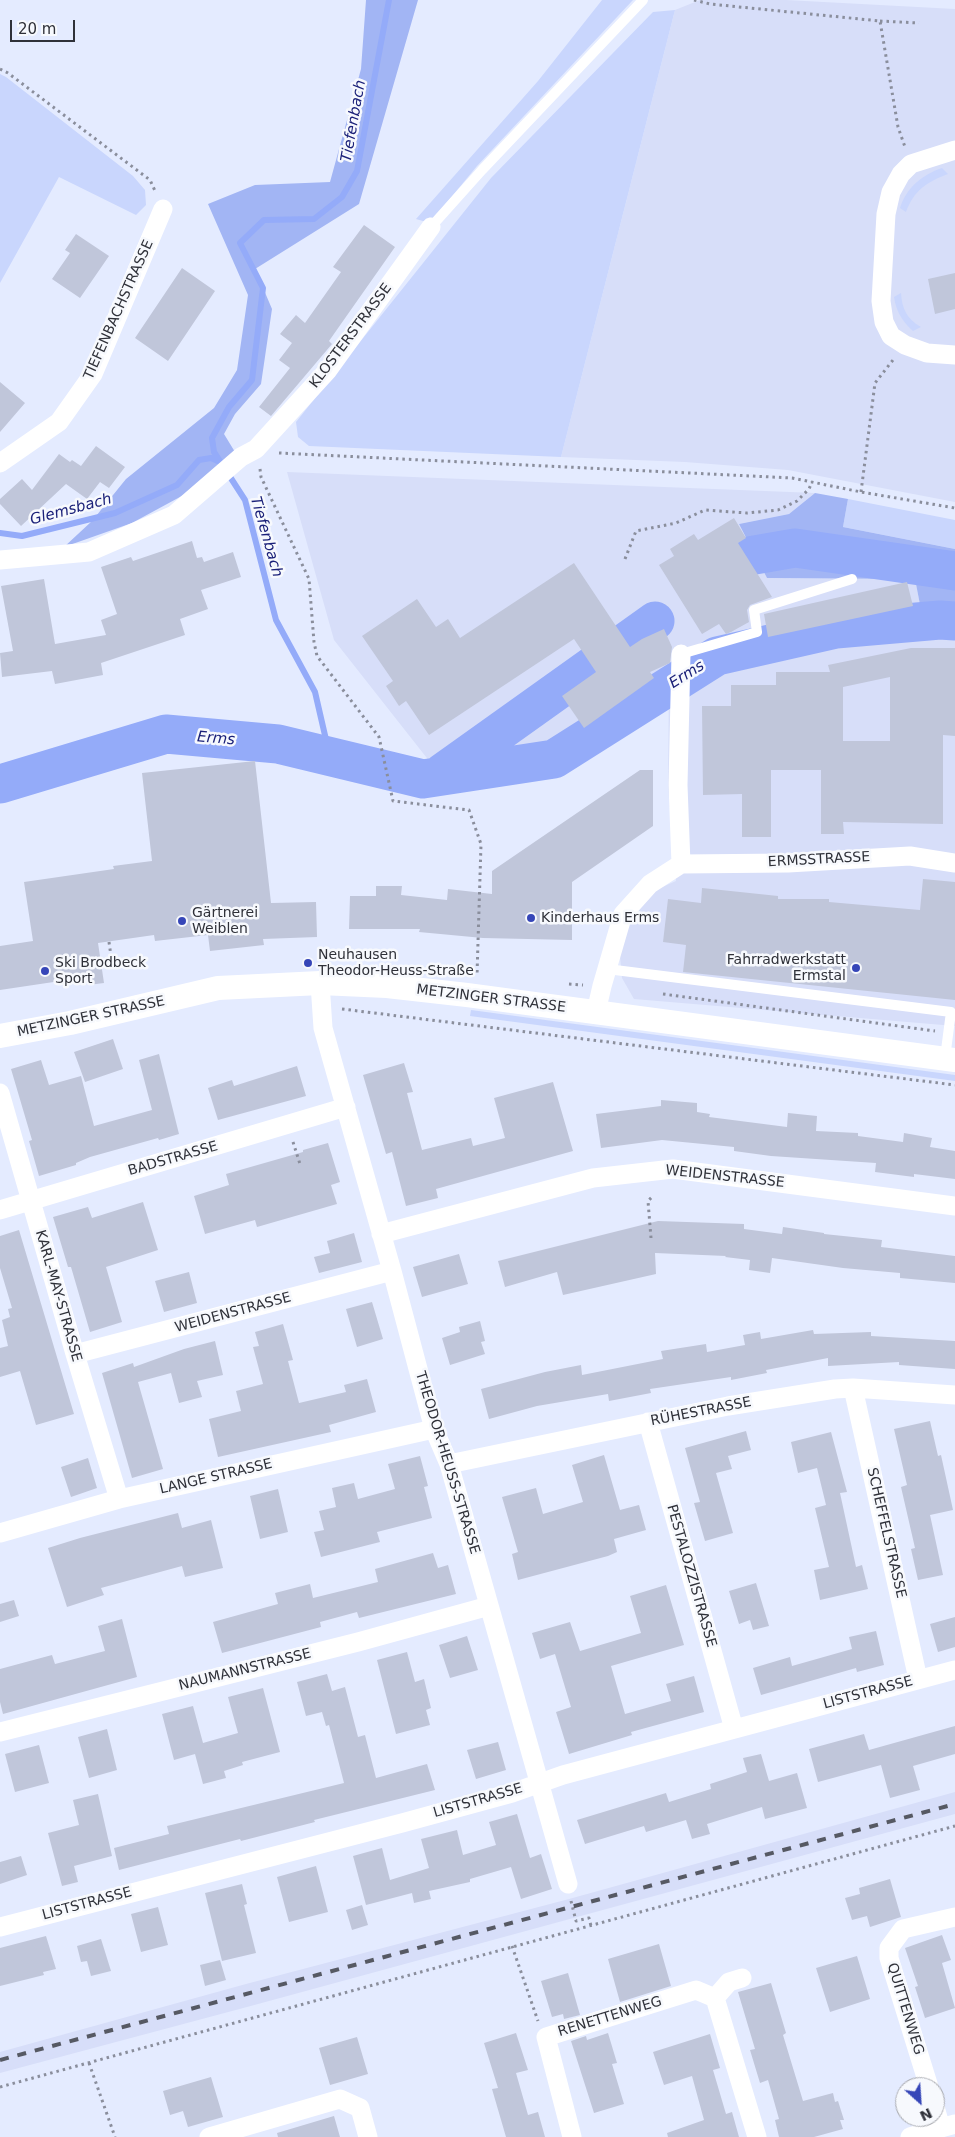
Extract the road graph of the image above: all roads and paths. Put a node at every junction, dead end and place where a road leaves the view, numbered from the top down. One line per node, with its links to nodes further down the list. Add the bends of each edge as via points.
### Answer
1 (643, 0): 9 (lane)
2 (694, 0): 3 (path)
3 (880, 20): 4 (path); 7 (path, via 898,127)
4 (918, 23)
5 (0, 68): 8 (path, via 150,180)
6 (955, 150): 7 (street)
7 (910, 164): 10 (street, via 891,192 886,214 881,301 884,322 891,336 905,345 927,352)
8 (163, 209): 13 (street, TIEFENBACHSTRASSE, via 93,374 59,422)
9 (431, 228): 12 (street, KLOSTERSTRASSE, via 328,370)
10 (955, 354)
11 (885, 370): 15 (path, via 875,383)
12 (248, 453): 14 (path, via 792,478); 18 (street, KLOSTERSTRASSE, via 174,515 89,552); 29 (path, via 309,579 317,656 379,737 393,801 469,810 480,844)
13 (0, 463)
14 (812, 482): 15 (path); 17 (path, via 797,501 778,510 747,513 706,510 676,523 636,531)
15 (861, 492): 16 (path)
16 (955, 508)
17 (625, 559)
18 (0, 560)
19 (852, 579): 20 (lane, via 754,610 757,632)
20 (682, 654): 22 (street, via 678,785)
21 (955, 863): 22 (street, ERMSSTRASSE, via 910,856 788,863)
22 (681, 864): 25 (street, via 650,884 623,914)
23 (109, 942): 24 (path)
24 (111, 956)
25 (605, 977): 26 (path); 30 (street); 31 (lane, via 951,1012)
26 (564, 984)
27 (658, 993): 31 (path)
28 (321, 995): 29 (street, METZINGER STRASSE, via 387,986); 32 (street, METZINGER STRASSE, via 218,988); 34 (path); 36 (street, THEODOR-HEUSS-STRASSE, via 323,1028)
29 (477, 996): 30 (street, METZINGER STRASSE)
30 (596, 1012): 33 (street, METZINGER STRASSE)
31 (948, 1033): 33 (lane)
32 (0, 1036)
33 (950, 1059)
34 (955, 1085)
35 (0, 1093): 38 (street, KARL-MAY-STRASSE)
36 (346, 1107): 38 (street, BADSTRASSE); 41 (street, THEODOR-HEUSS-STRASSE)
37 (653, 1196): 42 (path, via 648,1201)
38 (31, 1201): 40 (street, BADSTRASSE); 44 (street, KARL-MAY-STRASSE)
39 (955, 1206): 41 (street, WEIDENSTRASSE, via 673,1168 593,1178)
40 (0, 1210)
41 (381, 1234): 43 (street, THEODOR-HEUSS-STRASSE)
42 (651, 1238)
43 (392, 1271): 44 (street, WEIDENSTRASSE); 48 (street, THEODOR-HEUSS-STRASSE)
44 (74, 1354): 50 (street, KARL-MAY-STRASSE)
45 (853, 1388): 46 (street, RÜHESTRASSE); 47 (street, RÜHESTRASSE, via 728,1406); 54 (street, SCHEFFELSTRASSE)
46 (955, 1395)
47 (648, 1422): 49 (street, RÜHESTRASSE); 55 (street, PESTALOZZISTRASSE)
48 (434, 1429): 49 (street, THEODOR-HEUSS-STRASSE); 50 (street, LANGE STRASSE)
49 (449, 1464): 52 (street, THEODOR-HEUSS-STRASSE)
50 (119, 1499): 51 (street, LANGE STRASSE)
51 (0, 1533)
52 (489, 1606): 56 (street, NAUMANNSTRASSE); 57 (street, THEODOR-HEUSS-STRASSE)
53 (955, 1670): 54 (street, LISTSTRASSE)
54 (918, 1679): 55 (street, LISTSTRASSE)
55 (734, 1729): 57 (street, LISTSTRASSE)
56 (0, 1732)
57 (540, 1783): 59 (street, THEODOR-HEUSS-STRASSE); 62 (street, LISTSTRASSE, via 402,1823)
58 (955, 1826): 61 (path)
59 (568, 1884): 61 (path, via 576,1921 588,1918)
60 (955, 1918): 68 (street, QUITTENWEG, via 903,1929 889,1948 889,1958)
61 (591, 1926): 63 (path)
62 (0, 1927)
63 (512, 1946): 66 (path); 67 (path)
64 (742, 1978): 65 (street, via 729,1982)
65 (715, 1998): 66 (street, RENETTENWEG, via 696,1990); 75 (street)
66 (546, 2037): 74 (street, RENETTENWEG)
67 (89, 2063): 69 (path); 71 (path)
68 (926, 2077)
69 (0, 2087)
70 (948, 2126): 76 (street)
71 (115, 2137)
72 (209, 2137): 73 (street, via 340,2099 360,2108)
73 (368, 2137)
74 (572, 2137)
75 (756, 2137)
76 (910, 2137)

